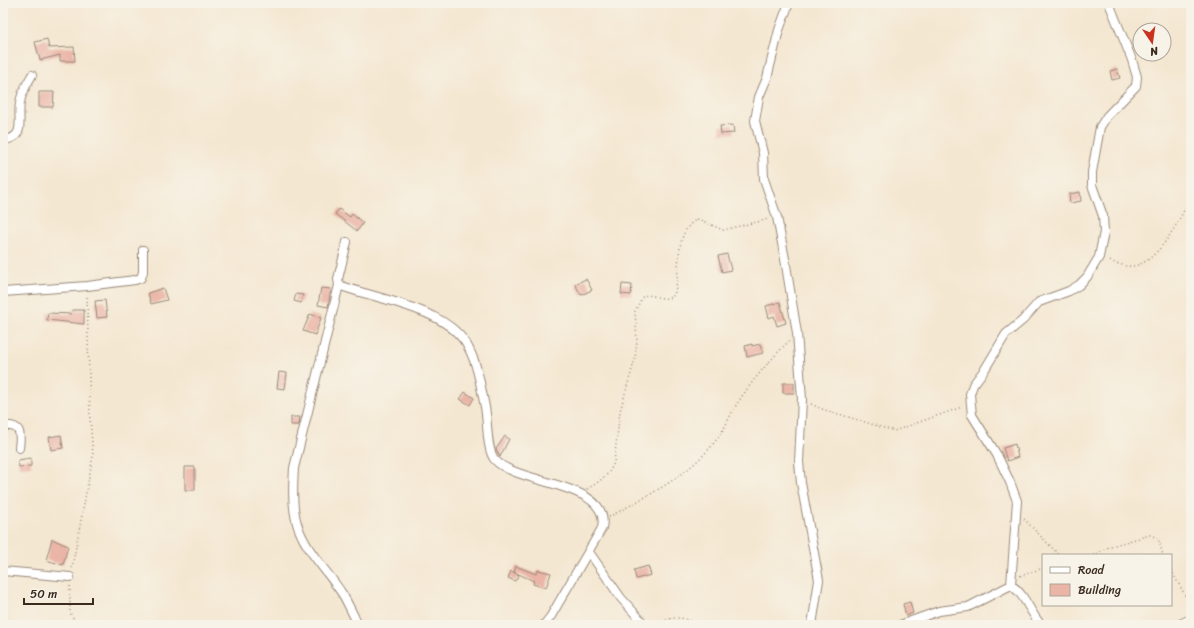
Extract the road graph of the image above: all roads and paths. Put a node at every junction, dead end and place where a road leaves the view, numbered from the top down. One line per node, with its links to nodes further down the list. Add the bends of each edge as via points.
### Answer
1 (789, 3): 6 (street, via 755,113 763,153 764,179)
2 (1109, 3): 9 (street, via 1137,76 1136,86 1100,127 1092,172 1092,185 1103,216 1104,232)
3 (32, 75): 4 (street, via 22,93 19,131 11,140)
4 (3, 140)
5 (1191, 196): 9 (path, via 1173,231 1149,259 1138,265 1128,266)
6 (777, 217): 13 (street); 18 (path, via 723,230 698,219 686,229 681,242 678,283 674,295 667,298 648,294 643,296 635,311 636,359 620,411 612,470)
7 (348, 242): 11 (street, via 338,279)
8 (143, 250): 10 (street, via 144,272 141,278)
9 (1099, 257): 15 (street, via 1087,278 1079,285 1070,291 1039,302 1006,334 973,385)
10 (87, 286): 12 (street); 28 (path, via 93,456)
11 (339, 286): 18 (street, via 414,308 457,332 470,349 475,363 491,453 496,461 527,476); 33 (street, via 294,468 293,487 296,520 300,531 343,595)
12 (3, 292)
13 (797, 333): 14 (street); 20 (path, via 755,379 718,439 693,465 648,495)
14 (802, 399): 15 (path, via 822,409 894,431); 38 (street, via 799,462 819,580)
15 (970, 404): 19 (street, via 977,425 989,440 1010,482)
16 (3, 426): 17 (street, via 11,425 19,430)
17 (19, 448)
18 (581, 493): 20 (street, via 600,511)
19 (1017, 511): 22 (path); 29 (street)
20 (603, 520): 21 (street, via 602,528)
21 (589, 552): 34 (street); 35 (street)
22 (1058, 554)
23 (1094, 554): 24 (path, via 1118,543 1150,535 1158,538)
24 (1163, 554)
25 (1042, 568): 29 (path)
26 (3, 571): 28 (street)
27 (1172, 572): 30 (path)
28 (70, 577): 32 (path, via 70,613)
29 (1012, 582): 39 (street, via 968,607 939,611); 40 (street, via 1033,617)
30 (1191, 612)
31 (1191, 619): 41 (street)
32 (78, 625)
33 (359, 625)
34 (544, 625)
35 (645, 625)
36 (655, 625): 37 (path, via 681,616)
37 (698, 625)
38 (812, 625)
39 (900, 625)
40 (1041, 625)
41 (1178, 625)

